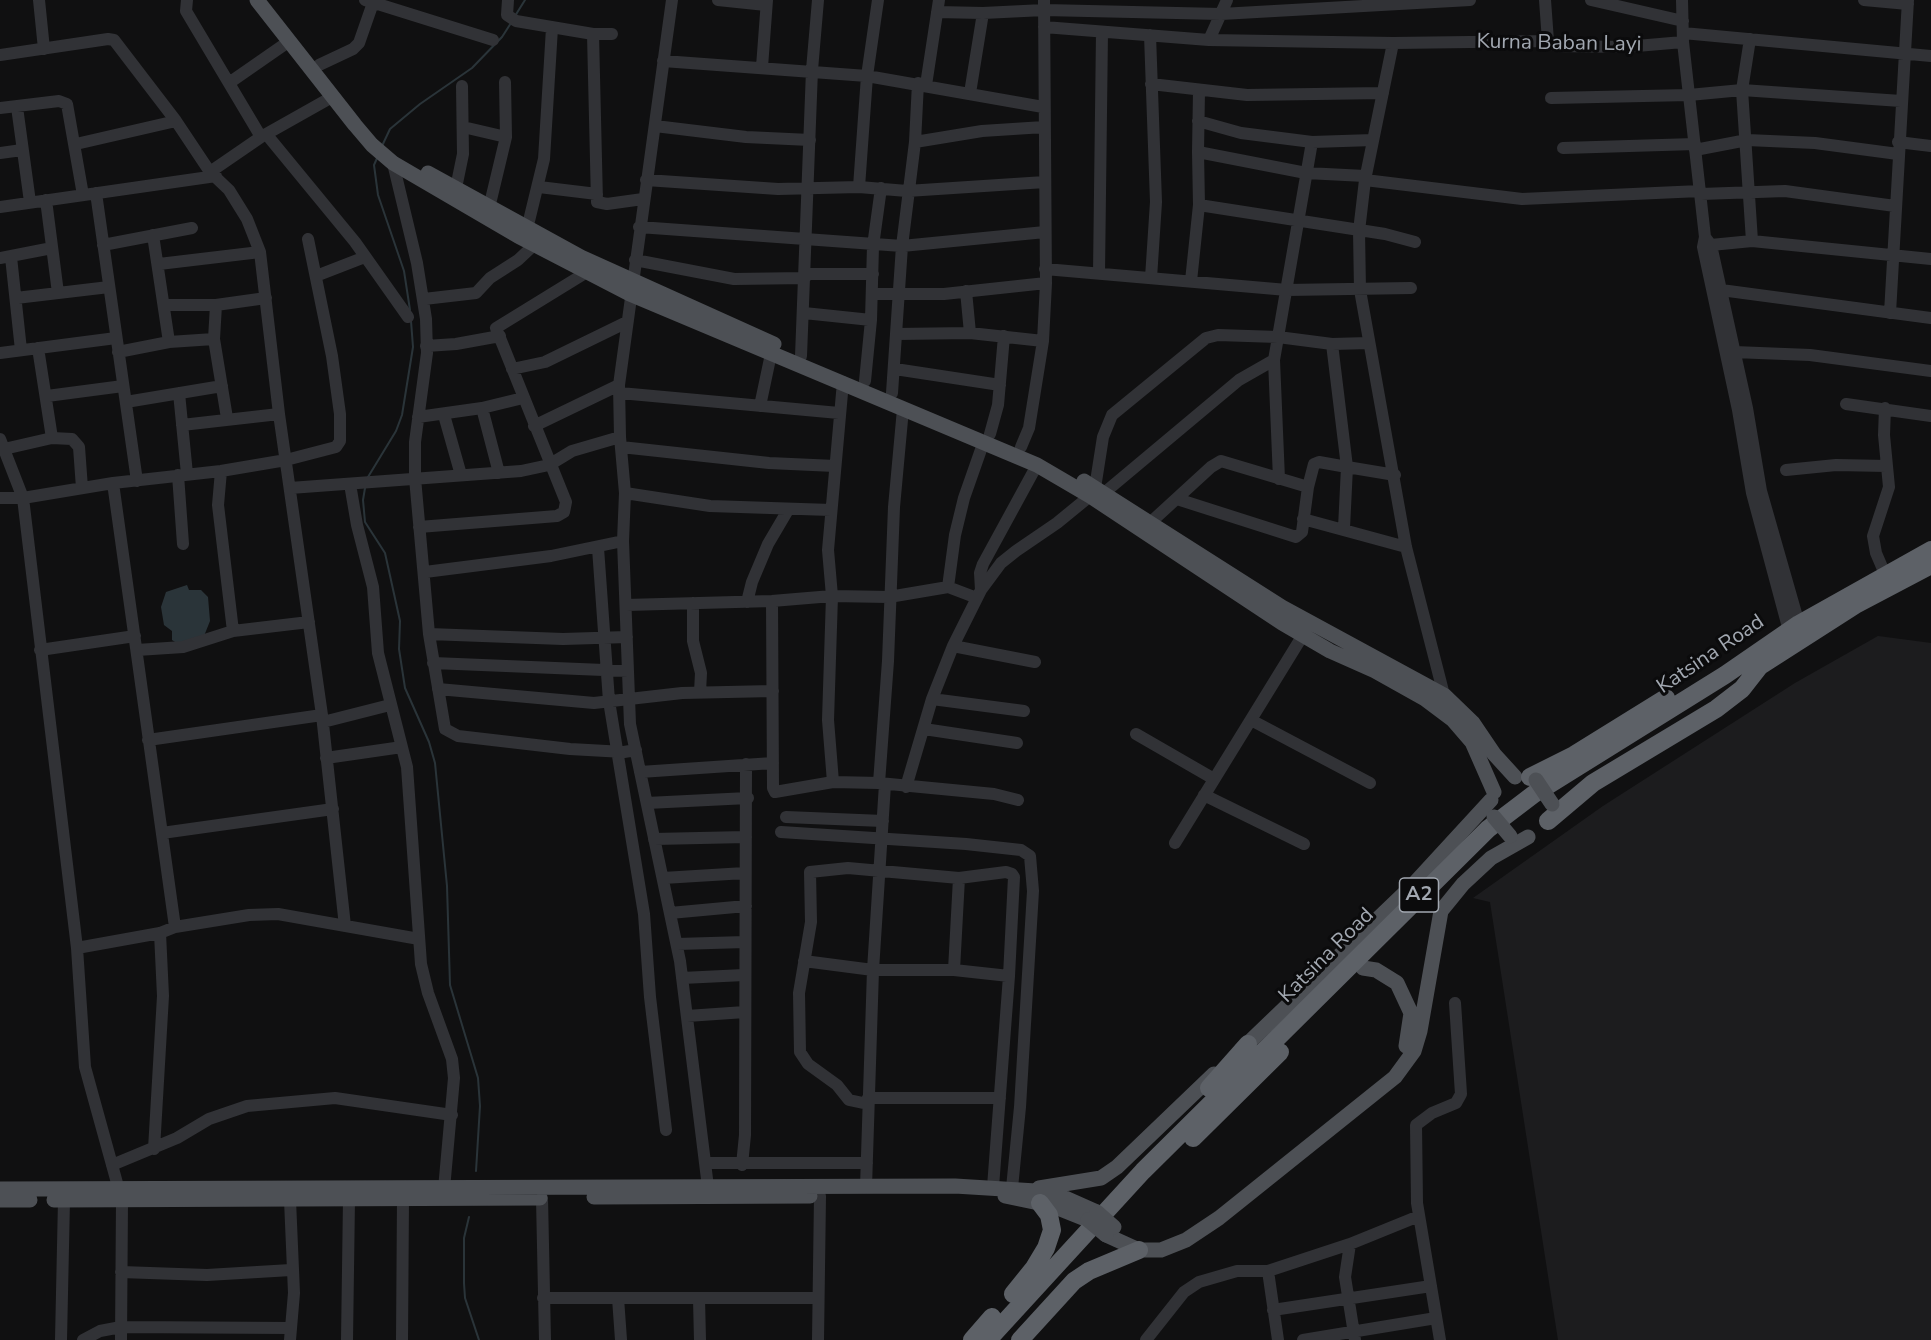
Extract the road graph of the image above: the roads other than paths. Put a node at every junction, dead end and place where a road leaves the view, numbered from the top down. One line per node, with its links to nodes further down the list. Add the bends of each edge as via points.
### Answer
1 (39, 0): 37 (street)
2 (187, 0): 47 (street, via 186,12)
3 (257, 0): 35 (main road)
4 (270, 0): 42 (main road)
5 (508, 0): 25 (street, via 506,13 513,19)
6 (672, 0): 41 (street)
7 (718, 0): 18 (street)
8 (818, 0): 44 (street)
9 (878, 0): 45 (street)
10 (1227, 0): 23 (street)
11 (1470, 0): 17 (street)
12 (1545, 0): 34 (street)
13 (1591, 0): 27 (street)
14 (1682, 0): 27 (street)
15 (1864, 0): 19 (street)
16 (371, 1): 33 (street); 42 (street, via 359,43)
17 (1430, 1): 23 (street)
18 (766, 2): 43 (street)
19 (1908, 2): 38 (street)
20 (1044, 5): 22 (street); 23 (street); 24 (street)
21 (938, 6): 22 (street); 48 (street)
22 (983, 13): 53 (street)
23 (1221, 14): 31 (street)
24 (1044, 27): 26 (street, Kurna Baban Layi); 60 (street)
25 (552, 28): 28 (street); 88 (street, via 544,159)
26 (1102, 32): 30 (street, Kurna Baban Layi); 132 (street)
27 (1683, 32): 32 (street); 34 (street, Kurna Baban Layi, via 1625,48 1556,45); 55 (street)
28 (593, 34): 29 (street); 97 (street)
29 (612, 34)
30 (1150, 35): 31 (street, Kurna Baban Layi); 49 (street)
31 (1209, 39): 36 (street, Kurna Baban Layi)
32 (1750, 39): 38 (street); 51 (street)
33 (494, 40)
34 (1548, 41): 36 (street, Kurna Baban Layi)
35 (288, 42): 47 (street); 56 (main road)
36 (1393, 43): 54 (street)
37 (44, 49): 39 (street); 62 (street, via 114,40)
38 (1905, 54): 40 (street); 58 (street)
39 (0, 55)
40 (1931, 56)
41 (663, 61): 43 (street); 64 (street)
42 (319, 65): 80 (main road)
43 (762, 67): 44 (street)
44 (812, 70): 45 (street); 69 (street)
45 (867, 76): 48 (street); 90 (street)
46 (505, 82): 68 (street)
47 (229, 83): 67 (street)
48 (922, 84): 53 (street); 72 (street)
49 (1151, 84): 52 (street); 136 (street, via 1156,202)
50 (462, 86): 65 (street)
51 (1742, 90): 55 (street); 58 (street); 71 (street)
52 (1199, 92): 54 (street); 63 (street)
53 (970, 93): 60 (street)
54 (1383, 93): 70 (street)
55 (1689, 95): 57 (street); 76 (street)
56 (332, 97): 67 (street); 80 (main road)
57 (1551, 98)
58 (1901, 101): 78 (street)
59 (16, 107): 61 (street); 74 (street, via 67,104); 79 (street)
60 (1043, 107): 66 (street)
61 (0, 108)
62 (176, 121): 74 (street); 84 (street)
63 (1198, 121): 73 (street, via 1240,133); 81 (street)
64 (655, 126): 69 (street); 86 (street)
65 (463, 127): 68 (street); 91 (street, via 463,154)
66 (1044, 127): 72 (street, via 982,131); 87 (street)
67 (264, 136): 84 (street); 126 (street)
68 (506, 137): 105 (street)
69 (810, 140): 89 (street)
70 (1373, 140): 73 (street); 85 (street)
71 (1748, 140): 76 (street); 78 (street); 94 (street)
72 (915, 142): 93 (street)
73 (1312, 142): 83 (street)
74 (76, 144): 98 (street)
75 (1931, 146): 78 (street)
76 (1695, 147): 77 (street); 96 (street)
77 (1563, 148)
78 (1898, 148): 103 (street)
79 (22, 150): 82 (street); 101 (street)
80 (383, 150): 91 (main road); 118 (main road); 151 (street)
81 (1198, 152): 83 (street); 102 (street)
82 (0, 153)
83 (1306, 173): 85 (street); 106 (street)
84 (213, 174): 95 (street); 123 (street, via 229,190 247,219)
85 (1365, 178): 96 (street, via 1522,199); 110 (street)
86 (646, 180): 89 (street, via 778,189); 99 (street)
87 (1045, 182): 93 (street); 111 (street)
88 (538, 187): 97 (street); 109 (street)
89 (808, 187): 90 (street); 114 (street)
90 (859, 187): 92 (street)
91 (456, 188): 105 (main road)
92 (881, 188): 93 (street); 120 (street)
93 (907, 191): 121 (street)
94 (1750, 191): 96 (street); 103 (street, via 1824,195); 116 (street)
95 (96, 193): 98 (street); 119 (street)
96 (1701, 193): 115 (street)
97 (597, 194): 99 (street, via 597,202 602,204)
98 (83, 195): 100 (street)
99 (643, 199): 107 (street)
100 (46, 200): 101 (street); 122 (street)
101 (30, 202): 104 (street)
102 (1199, 205): 106 (street); 137 (street)
103 (1895, 206): 124 (street)
104 (0, 207)
105 (489, 208): 109 (main road)
106 (1299, 220): 110 (street); 142 (street)
107 (639, 227): 114 (street); 128 (street)
108 (192, 228): 112 (street)
109 (527, 229): 140 (main road)
110 (1359, 231): 117 (street); 143 (street)
111 (1045, 232): 121 (street); 130 (street)
112 (153, 235): 119 (street); 129 (street)
113 (308, 239): 134 (street)
114 (806, 240): 120 (street); 135 (street)
115 (1708, 241): 116 (street); 144 (street); 262 (street, via 1703,247 1749,475)
116 (1752, 241): 124 (street)
117 (1415, 242)
118 (535, 244): 131 (main road); 151 (street, via 476,293)
119 (103, 245): 139 (street)
120 (873, 246): 121 (street); 133 (street)
121 (902, 246): 148 (street)
122 (52, 248): 125 (street); 146 (street)
123 (260, 252): 129 (street); 150 (street)
124 (1893, 256): 127 (street); 155 (street)
125 (6, 257): 149 (street)
126 (365, 257): 134 (street); 156 (street)
127 (1931, 259)
128 (635, 260): 135 (street, via 734,279); 140 (street)
129 (159, 264): 152 (street)
130 (1046, 269): 132 (street); 138 (street)
131 (587, 272): 140 (main road); 162 (street, via 496,328)
132 (1099, 273): 136 (street)
133 (873, 274): 135 (street); 147 (street)
134 (316, 276): 212 (street, via 332,356 340,414 339,441 333,449)
135 (805, 276): 154 (street)
136 (1151, 278): 137 (street)
137 (1191, 281): 142 (street)
138 (1046, 283): 145 (street); 167 (street)
139 (109, 287): 146 (street); 165 (street)
140 (631, 288): 159 (street); 177 (main road); 178 (main road)
141 (1412, 288): 143 (street)
142 (1287, 290): 143 (street); 164 (street)
143 (1360, 290): 169 (street)
144 (1721, 290): 155 (street); 175 (street)
145 (966, 291): 148 (street); 160 (street)
146 (58, 293): 149 (street)
147 (872, 294): 148 (street); 158 (street)
148 (900, 294): 161 (street)
149 (16, 298): 173 (street)
150 (266, 298): 153 (street); 200 (street)
151 (424, 299): 171 (street)
152 (164, 305): 153 (street); 168 (street)
153 (216, 305): 166 (street)
154 (804, 313): 158 (street); 178 (street)
155 (1890, 313): 157 (street)
156 (408, 318)
157 (1931, 318)
158 (871, 320): 183 (street)
159 (627, 322): 180 (street, via 545,362); 188 (street)
160 (970, 333): 161 (street); 163 (street)
161 (897, 334): 181 (street)
162 (500, 336): 171 (street); 180 (street)
163 (1004, 336): 167 (street); 185 (street)
164 (1278, 337): 170 (street); 179 (street); 232 (street, via 1206,338 1112,415 1103,437)
165 (116, 338): 172 (street); 174 (street)
166 (214, 339): 168 (street); 187 (street)
167 (1043, 341): 211 (street, via 1029,428)
168 (169, 342): 174 (street)
169 (1369, 343): 170 (street); 223 (street)
170 (1332, 344): 217 (street)
171 (426, 346): 203 (street)
172 (38, 348): 173 (street); 191 (street)
173 (21, 350): 176 (street)
174 (118, 352): 186 (street)
175 (1734, 352): 182 (street, via 1810,355); 262 (street, via 1761,491)
176 (0, 353)
177 (771, 354): 184 (main road); 195 (street)
178 (801, 356): 183 (main road)
179 (1274, 360): 225 (street); 232 (street, via 1239,380)
180 (512, 369): 192 (street)
181 (895, 369): 185 (street); 190 (street)
182 (1931, 371)
183 (865, 381): 190 (main road)
184 (843, 382): 198 (main road); 199 (street)
185 (1000, 385): 208 (street)
186 (123, 386): 191 (street); 193 (street)
187 (222, 386): 189 (street); 204 (street)
188 (619, 389): 195 (street); 206 (street); 209 (street)
189 (179, 393): 193 (street); 205 (street)
190 (892, 393): 208 (main road)
191 (47, 396): 207 (street)
192 (523, 398): 196 (street); 206 (street)
193 (126, 402): 226 (street)
194 (1846, 404): 197 (street)
195 (760, 406): 199 (street)
196 (482, 408): 201 (street); 220 (street)
197 (1885, 408): 202 (street); 216 (street)
198 (903, 409): 208 (main road); 256 (street)
199 (839, 413): 215 (street)
200 (279, 414): 204 (street); 212 (street)
201 (444, 415): 203 (street); 222 (street)
202 (1931, 416)
203 (418, 417): 224 (street)
204 (227, 418): 205 (street)
205 (183, 425): 221 (street)
206 (534, 426): 213 (street)
207 (52, 438): 210 (street); 230 (street, via 76,442 79,447)
208 (987, 438): 211 (main road); 214 (main road); 253 (street, via 964,498)
209 (621, 442): 213 (street, via 572,451); 215 (street, via 769,463); 233 (street)
210 (2, 444): 235 (street)
211 (1021, 447): 232 (main road)
212 (286, 460): 219 (street); 231 (street)
213 (549, 465): 220 (street); 241 (street, via 566,502 564,512 557,516)
214 (1037, 465): 232 (main road); 247 (street)
215 (835, 466): 238 (street)
216 (1887, 466): 218 (street); 252 (street, via 1889,496 1873,536)
217 (1347, 467): 223 (street); 229 (street, via 1316,463); 242 (street)
218 (1786, 470)
219 (221, 471): 221 (street); 263 (street, via 218,505)
220 (499, 473): 222 (street)
221 (183, 475): 226 (street); 244 (street)
222 (461, 475): 224 (street)
223 (1395, 475): 245 (street)
224 (415, 478): 228 (street); 241 (street)
225 (1279, 479): 229 (street); 236 (street, via 1221,461)
226 (137, 482): 227 (street)
227 (113, 483): 230 (street); 266 (street)
228 (359, 483): 231 (street); 284 (street, via 357,525 373,586 378,653)
229 (1308, 487): 239 (street)
230 (82, 488): 235 (street)
231 (290, 488): 261 (street)
232 (1096, 492): 240 (main road); 249 (street); 265 (main road)
233 (625, 493): 237 (street, via 710,506); 243 (street)
234 (0, 498): 235 (street)
235 (23, 498): 270 (street)
236 (1177, 499): 239 (street, via 1296,537 1300,535); 240 (street)
237 (788, 510): 238 (street); 258 (street, via 768,544)
238 (831, 510): 255 (street, via 828,550)
239 (1303, 519): 242 (street)
240 (1151, 522): 280 (main road, via 1282,607)
241 (418, 527): 251 (street)
242 (1344, 528): 245 (street)
243 (623, 541): 246 (street); 260 (street)
244 (183, 544)
245 (1406, 547): 280 (street)
246 (598, 548): 251 (street); 268 (street)
247 (994, 548): 249 (street); 254 (street, via 980,573)
248 (1931, 550): 252 (highway, Katsina Road / A2)
249 (1007, 558): 254 (street)
250 (1931, 565): 272 (highway, Katsina Road / A2)
251 (425, 572): 264 (street)
252 (1885, 574): 262 (highway, Katsina Road / A2)
253 (948, 587): 254 (street); 256 (street)
254 (979, 594): 269 (street)
255 (832, 596): 256 (street); 257 (street); 301 (street, via 828,720)
256 (889, 597): 302 (street)
257 (772, 601): 258 (street); 278 (street)
258 (747, 602): 259 (street)
259 (693, 603): 260 (street); 279 (street)
260 (626, 605): 267 (street)
261 (309, 622): 263 (street); 286 (street)
262 (1794, 627): 272 (highway, Katsina Road / A2)
263 (233, 631): 271 (street, via 183,647)
264 (429, 634): 268 (street); 274 (street)
265 (1303, 635): 287 (street); 306 (main road, via 1444,712 1472,741)
266 (135, 636): 270 (street); 271 (street)
267 (627, 637): 268 (street); 276 (street)
268 (606, 638): 275 (street)
269 (953, 646): 273 (street); 282 (street)
270 (40, 650): 334 (street)
271 (137, 650): 290 (street)
272 (1759, 659): 299 (highway, via 1736,657 1717,666 1574,755); 311 (highway, via 1750,682 1716,709); 338 (highway, Katsina Road / A2, via 1499,833); 369 (highway, Katsina Road / A2, via 1534,795 1488,829)
273 (1035, 662)
274 (433, 663): 275 (street); 277 (street)
275 (607, 670): 276 (street); 283 (street)
276 (628, 671): 281 (street)
277 (438, 689): 283 (street, via 594,703); 294 (street, via 446,729 458,736)
278 (773, 691): 279 (street); 296 (street)
279 (700, 693): 281 (street)
280 (1444, 695): 299 (main road, via 1473,723 1494,754)
281 (629, 698): 283 (street); 293 (street)
282 (932, 699): 285 (street); 288 (street)
283 (609, 701): 294 (street)
284 (390, 705): 286 (street); 292 (street)
285 (1024, 711)
286 (322, 719): 290 (street); 295 (street)
287 (1251, 720): 300 (street); 303 (street)
288 (924, 729): 291 (street); 304 (street)
289 (1136, 734): 300 (street)
290 (148, 740): 315 (street)
291 (1017, 744)
292 (402, 747): 295 (street); 331 (street, via 408,780)
293 (636, 750): 294 (street); 298 (street)
294 (616, 752): 351 (street, via 644,914)
295 (326, 758): 310 (street)
296 (773, 763): 297 (street); 301 (street, via 776,792)
297 (746, 764): 298 (street); 307 (street)
298 (640, 772): 309 (street)
299 (1527, 778): 306 (main road, via 1507,780); 311 (main road, bridge)
300 (1214, 779): 305 (street)
301 (833, 782): 302 (street)
302 (882, 783): 304 (street); 313 (street)
303 (1370, 783)
304 (906, 787): 308 (street)
305 (1204, 795): 320 (street); 321 (street)
306 (1493, 796): 317 (main road, bridge, via 1494,817 1510,836); 347 (main road, via 1411,887)
307 (748, 798): 309 (street); 316 (street)
308 (1018, 800)
309 (647, 803): 318 (street)
310 (333, 809): 315 (street); 328 (street)
311 (1550, 813): 317 (main road, via 1543,829)
312 (786, 817): 313 (street)
313 (882, 821): 319 (street)
314 (782, 832): 319 (street)
315 (162, 834): 329 (street)
316 (746, 837): 318 (street); 323 (street)
317 (1528, 837): 376 (main road, via 1491,858 1441,911 1420,1031 1406,1065 1219,1218 1178,1244 1161,1250)
318 (654, 838): 324 (street)
319 (883, 839): 322 (street); 336 (street, via 1028,853 1032,873)
320 (1175, 843)
321 (1304, 844)
322 (881, 872): 325 (street); 337 (street, via 848,868 810,872 811,922); 339 (street)
323 (745, 873): 324 (street); 326 (street)
324 (663, 878): 327 (street)
325 (959, 878): 335 (street, via 1006,872 1014,876); 340 (street)
326 (746, 906): 327 (street); 332 (street)
327 (670, 913): 333 (street)
328 (345, 926): 329 (street, via 278,914); 331 (street)
329 (175, 927): 330 (street)
330 (160, 933): 334 (street); 352 (street, via 163,996)
331 (419, 939): 350 (street, via 428,993 452,1059)
332 (745, 942): 333 (street); 341 (street)
333 (677, 944): 343 (street)
334 (77, 948): 355 (street, via 85,1067)
335 (1010, 951): 336 (street); 342 (street)
336 (1029, 951): 359 (street)
337 (804, 961): 339 (street); 349 (street, via 798,1003 800,1052 808,1064 831,1078 849,1100)
338 (1363, 968): 374 (main road, via 1376,970 1397,983 1411,1013 1407,1045 1388,1071 1185,1230 1154,1243); 401 (highway, Katsina Road / A2, via 1119,1213)
339 (873, 970): 340 (street); 349 (street)
340 (954, 970): 342 (street)
341 (744, 975): 343 (street); 345 (street)
342 (1009, 976): 348 (street)
343 (682, 978): 346 (street)
344 (1455, 1003): 373 (street, via 1461,1094 1456,1102 1416,1125)
345 (745, 1012): 346 (street); 356 (street)
346 (687, 1016): 353 (street)
347 (1248, 1044): 365 (main road, via 1117,1167 1101,1178); 369 (highway, via 1139,1161)
348 (1000, 1098): 349 (street); 358 (street)
349 (868, 1101): 354 (street)
350 (452, 1115): 352 (street, via 335,1098 268,1104 226,1112); 361 (street)
351 (666, 1130)
352 (154, 1149): 355 (street)
353 (707, 1163): 356 (street); 362 (street)
354 (867, 1163): 356 (street); 357 (street)
355 (112, 1165): 363 (street)
356 (742, 1165)
357 (866, 1187): 358 (main road); 362 (main road)
358 (993, 1187): 359 (main road)
359 (1012, 1188): 365 (main road)
360 (0, 1189): 363 (main road)
361 (444, 1189): 362 (main road); 363 (main road)
362 (709, 1191): 364 (main road); 366 (main road)
363 (120, 1195): 371 (main road); 372 (main road); 379 (street)
364 (820, 1196): 365 (main road); 383 (street)
365 (1037, 1196): 374 (main road, bridge, via 1092,1216); 399 (highway, via 1049,1215 1052,1230 1046,1248 1034,1268)
366 (542, 1198): 368 (main road); 381 (street)
367 (349, 1199): 368 (main road); 372 (main road); 393 (street)
368 (403, 1199): 394 (street)
369 (1116, 1199): 400 (highway, Katsina Road / A2)
370 (0, 1200): 371 (main road)
371 (64, 1200): 391 (street)
372 (290, 1200): 377 (street)
373 (1419, 1216): 375 (street); 380 (street)
374 (1110, 1232): 376 (main road)
375 (1350, 1244): 378 (street); 385 (street, via 1345,1277)
376 (1139, 1250): 402 (highway, via 1074,1281)
377 (291, 1270): 379 (street, via 207,1275); 389 (street, via 294,1293)
378 (1268, 1271): 386 (street); 403 (street, via 1237,1271 1199,1282 1184,1292)
379 (121, 1272): 388 (street)
380 (1431, 1286): 385 (street); 387 (street)
381 (543, 1298): 382 (street); 395 (street)
382 (618, 1298): 384 (street); 396 (street)
383 (817, 1298): 384 (street); 398 (street)
384 (699, 1299): 397 (street)
385 (1349, 1299): 386 (street); 390 (street)
386 (1273, 1310): 404 (street)
387 (1436, 1318): 390 (street); 406 (street)
388 (121, 1334): 389 (street); 392 (street, via 100,1331)
389 (290, 1334)
390 (1355, 1336): 405 (street)
391 (61, 1340)
392 (83, 1340)
393 (347, 1340)
394 (402, 1340)
395 (545, 1340)
396 (621, 1340)
397 (700, 1340)
398 (818, 1340)
399 (972, 1340)
400 (988, 1340)
401 (1002, 1340)
402 (1020, 1340)
403 (1146, 1340)
404 (1278, 1340)
405 (1303, 1340)
406 (1440, 1340)

